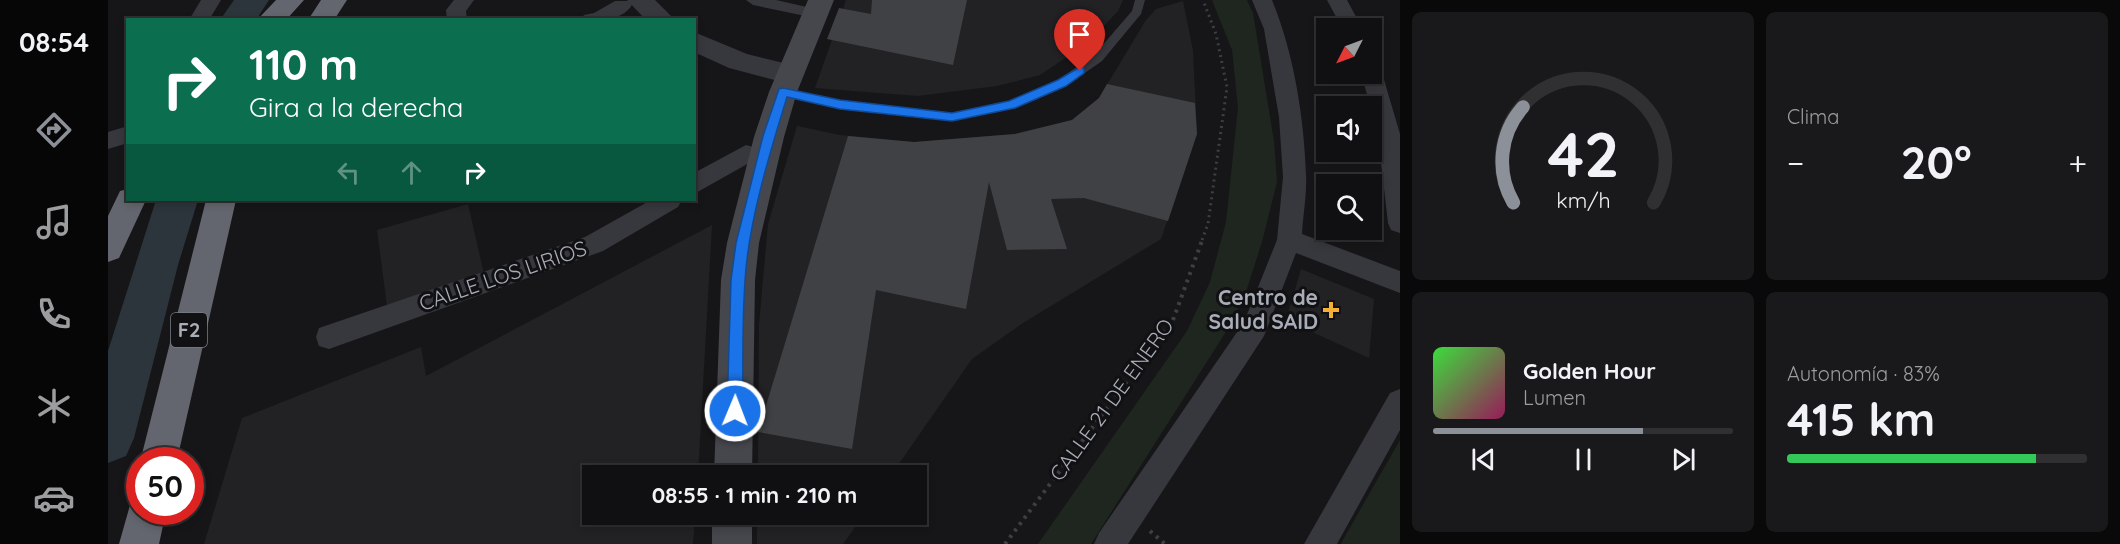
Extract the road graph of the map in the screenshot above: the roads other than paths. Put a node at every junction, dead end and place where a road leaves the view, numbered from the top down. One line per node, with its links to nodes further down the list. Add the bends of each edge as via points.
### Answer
1 (211, 0): 11 (street)
2 (291, 0): 12 (highway)
3 (334, 0): 13 (highway)
4 (464, 0): 14 (street, via 456,10)
5 (753, 0): 10 (street)
6 (1140, 0): 20 (lane, via 1137,12 1098,58 1062,83 1011,105 952,117 840,104)
7 (1262, 0): 30 (street, via 1274,29 1290,117 1295,177)
8 (1337, 0): 17 (street)
9 (629, 6): 15 (street); 16 (street)
10 (818, 7): 20 (main road)
11 (200, 18)
12 (272, 18)
13 (322, 18)
14 (457, 18)
15 (600, 18)
16 (657, 18)
17 (1347, 18)
18 (696, 42): 20 (street)
19 (696, 61): 20 (street, via 747,81)
20 (787, 83): 24 (main road)
21 (1376, 84): 29 (street, via 1393,154)
22 (126, 135): 23 (street)
23 (108, 141)
24 (764, 158): 25 (street, via 746,154); 36 (main road, via 738,280)
25 (696, 184)
26 (131, 201): 31 (highway)
27 (221, 201): 35 (highway, F2)
28 (668, 201): 33 (street, CALLE LOS LIRIOS, via 594,244)
29 (1400, 223)
30 (1289, 240): 32 (street); 41 (street, via 1255,328)
31 (108, 249)
32 (1400, 282)
33 (329, 337)
34 (1400, 402): 42 (street)
35 (161, 447)
36 (733, 465)
37 (143, 525): 39 (highway)
38 (732, 525): 40 (main road)
39 (139, 544)
40 (732, 544)
41 (1110, 544)
42 (1320, 544)

